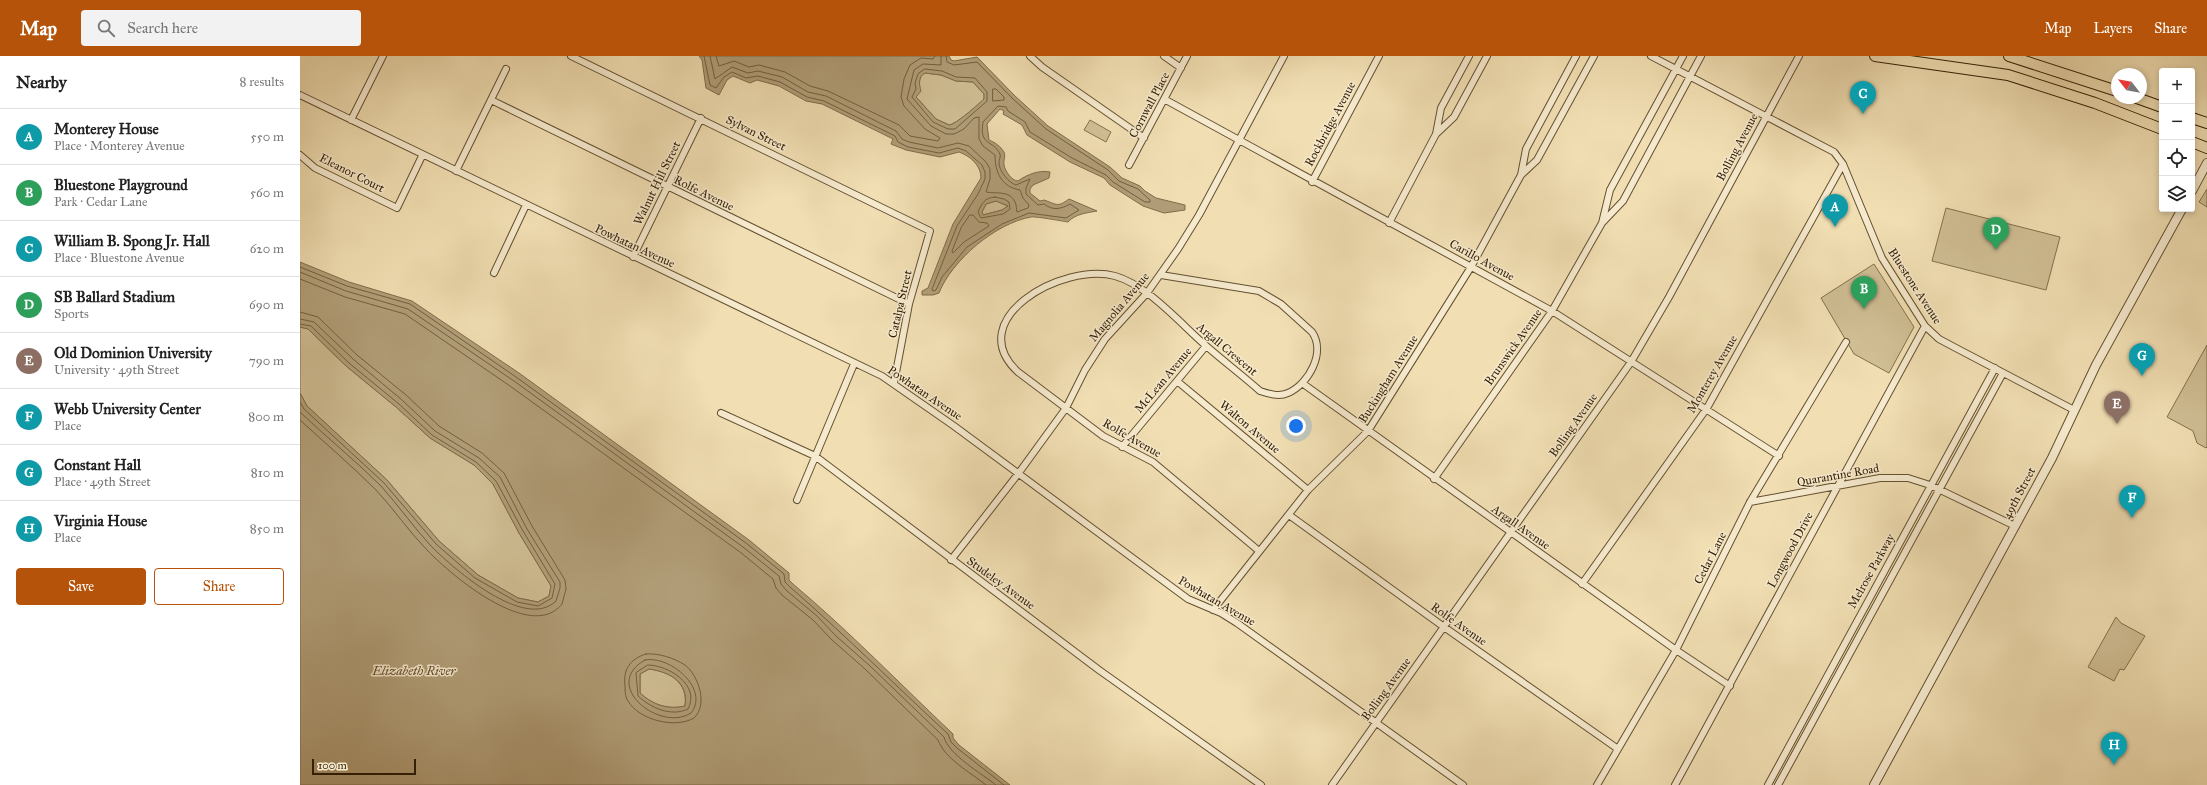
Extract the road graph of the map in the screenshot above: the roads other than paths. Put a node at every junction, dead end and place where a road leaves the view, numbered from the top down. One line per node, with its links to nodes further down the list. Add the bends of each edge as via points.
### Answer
1 (383, 56): 31 (street)
2 (571, 56): 29 (street, Sylvan Street)
3 (1030, 56): 35 (street)
4 (1164, 56): 18 (street)
5 (1187, 56): 18 (street, Cornwall Place)
6 (1284, 56): 36 (street, Magnolia Avenue)
7 (1379, 56): 46 (street, Rockbridge Avenue)
8 (1469, 56): 34 (street, via 1441,108)
9 (1487, 56): 34 (street, via 1454,117)
10 (1576, 56): 45 (street, Buckingham Avenue, via 1526,149)
11 (1594, 56): 45 (street, Buckingham Avenue, via 1537,160)
12 (1651, 56): 20 (street, Bluestone Avenue)
13 (1683, 56): 20 (street, Brunswick Avenue)
14 (1701, 56): 21 (street, Brunswick Avenue)
15 (1799, 56): 28 (street, Bolling Avenue)
16 (1875, 56): 33 (main road, via 2008,75 2096,103)
17 (2009, 56): 22 (main road)
18 (1181, 68): 24 (street, Cornwall Place)
19 (506, 69): 25 (street)
20 (1676, 69): 21 (street, Bluestone Avenue); 52 (street, Brunswick Avenue, via 1610,190)
21 (1690, 77): 28 (street, Bluestone Avenue); 52 (street, Brunswick Avenue, via 1623,201)
22 (2111, 89)
23 (300, 95): 31 (street, Powhatan Avenue)
24 (1164, 99): 35 (street, Cornwall Place); 36 (street, Carillo Avenue)
25 (491, 100): 44 (street); 48 (street, Rolfe Avenue)
26 (2147, 102): 27 (main road)
27 (2159, 106)
28 (1766, 116): 42 (street, Bluestone Avenue, via 1834,152); 64 (street, Bolling Avenue, via 1669,297)
29 (701, 118): 48 (street, Walnut Hill Street); 53 (street, Sylvan Street)
30 (2195, 119): 32 (main road)
31 (351, 120): 40 (street, Powhatan Avenue)
32 (2207, 123)
33 (2159, 128)
34 (1436, 134): 51 (street)
35 (1144, 138): 43 (street, Cornwall Place)
36 (1238, 140): 46 (street, Carillo Avenue); 57 (street, Magnolia Avenue, via 1199,215)
37 (2195, 143): 38 (main road)
38 (2207, 148)
39 (300, 155): 40 (street, Eleanor Court, via 315,168 397,208)
40 (422, 156): 44 (street, Powhatan Avenue)
41 (2207, 163): 47 (street)
42 (1843, 164): 61 (street, Bluestone Avenue, via 1882,258); 72 (street, Monterey Avenue)
43 (1129, 165)
44 (456, 171): 49 (street, Powhatan Avenue)
45 (1521, 175): 55 (street, Buckingham Avenue)
46 (1312, 182): 51 (street, Carillo Avenue)
47 (2195, 185)
48 (666, 187): 54 (street, Walnut Hill Street); 59 (street, Rolfe Avenue)
49 (526, 205): 54 (street, Powhatan Avenue); 56 (street)
50 (2180, 212): 73 (street, 49th Street)
51 (1389, 223): 55 (street, Carillo Avenue)
52 (1602, 223): 60 (street, Brunswick Avenue)
53 (930, 231): 59 (street, Catalpa Street)
54 (633, 257): 65 (street, Powhatan Avenue)
55 (1471, 267): 60 (street, Carillo Avenue); 75 (street, Buckingham Avenue)
56 (494, 273)
57 (1160, 275): 58 (street, Magnolia Avenue); 70 (street, via 1260,291 1281,304 1312,332 1318,344 1314,365)
58 (1147, 293): 63 (street, Argall Crescent); 71 (street, Magnolia Avenue, via 1105,339 1085,370); 71 (street, Argall Crescent, via 1116,276 1075,275 1043,287 1030,295 1010,314 1001,338 1006,358 1018,372)
59 (909, 304): 69 (street, Catalpa Street)
60 (1552, 311): 64 (street, Carillo Avenue); 80 (street, Brunswick Avenue)
61 (1925, 326): 66 (street, Bluestone Avenue, via 1939,339); 82 (street, Longwood Drive)
62 (1846, 342): 78 (street, Cedar Lane)
63 (1206, 346): 68 (street, McLean Avenue); 70 (street, Argall Crescent, via 1260,390 1271,394 1288,393)
64 (1631, 362): 72 (street, Carillo Avenue); 89 (street, Bolling Avenue)
65 (854, 364): 69 (street, Powhatan Avenue); 77 (street)
66 (1995, 368): 67 (street, Bluestone Avenue); 81 (street, Melrose Parkway)
67 (2003, 373): 73 (street, Bluestone Avenue); 83 (street, Melrose Parkway)
68 (1177, 381): 76 (street, McLean Avenue); 84 (street, Walton Avenue)
69 (894, 383): 79 (street, Powhatan Avenue)
70 (1302, 383): 75 (street, Argall Avenue)
71 (1066, 408): 76 (street, Rolfe Avenue); 79 (street, Magnolia Avenue)
72 (1707, 408): 78 (street, Carillo Avenue); 92 (street, Monterey Avenue)
73 (2074, 410): 88 (street, 49th Street, via 2052,458)
74 (721, 413): 77 (street, Studeley Avenue)
75 (1368, 431): 80 (street, Argall Avenue); 84 (street, Buckingham Avenue)
76 (1122, 447): 90 (street, Rolfe Avenue, via 1137,452 1153,462)
77 (815, 456): 85 (street); 91 (street, Studeley Avenue)
78 (1779, 456): 86 (street, Cedar Lane)
79 (1018, 474): 91 (street, Magnolia Avenue); 93 (street, Powhatan Avenue, via 1188,599)
80 (1434, 479): 89 (street, Argall Avenue)
81 (1930, 485): 82 (street, Quarantine Road, via 1908,478 1894,477); 83 (street, Quarantine Road); 104 (street, Melrose Parkway)
82 (1837, 486): 86 (street, Quarantine Road); 96 (street, Longwood Drive)
83 (1939, 489): 88 (street, Quarantine Road); 105 (street, Melrose Parkway)
84 (1308, 490): 87 (street, Buckingham Avenue)
85 (797, 500)
86 (1750, 502): 95 (street, Cedar Lane)
87 (1288, 515): 90 (street, Buckingham Avenue); 94 (street, Rolfe Avenue)
88 (2015, 526): 106 (street, 49th Street)
89 (1511, 533): 92 (street, Argall Avenue); 94 (street, Bolling Avenue)
90 (1258, 551): 93 (street, Buckingham Avenue)
91 (951, 560): 99 (street, Studeley Avenue)
92 (1582, 584): 95 (street, Argall Avenue)
93 (1213, 610): 97 (street, Powhatan Avenue, via 1237,623)
94 (1444, 627): 97 (street, Bolling Avenue); 98 (street, Rolfe Avenue)
95 (1676, 650): 96 (street, Argall Avenue); 98 (street, Cedar Lane)
96 (1730, 686): 103 (street, Longwood Drive)
97 (1376, 722): 100 (street, Bolling Avenue); 101 (street, Powhatan Avenue)
98 (1618, 749): 102 (street, Cedar Lane)
99 (1260, 785)
100 (1332, 785)
101 (1463, 785)
102 (1596, 785)
103 (1676, 785)
104 (1768, 785)
105 (1778, 785)
106 (1874, 785)

